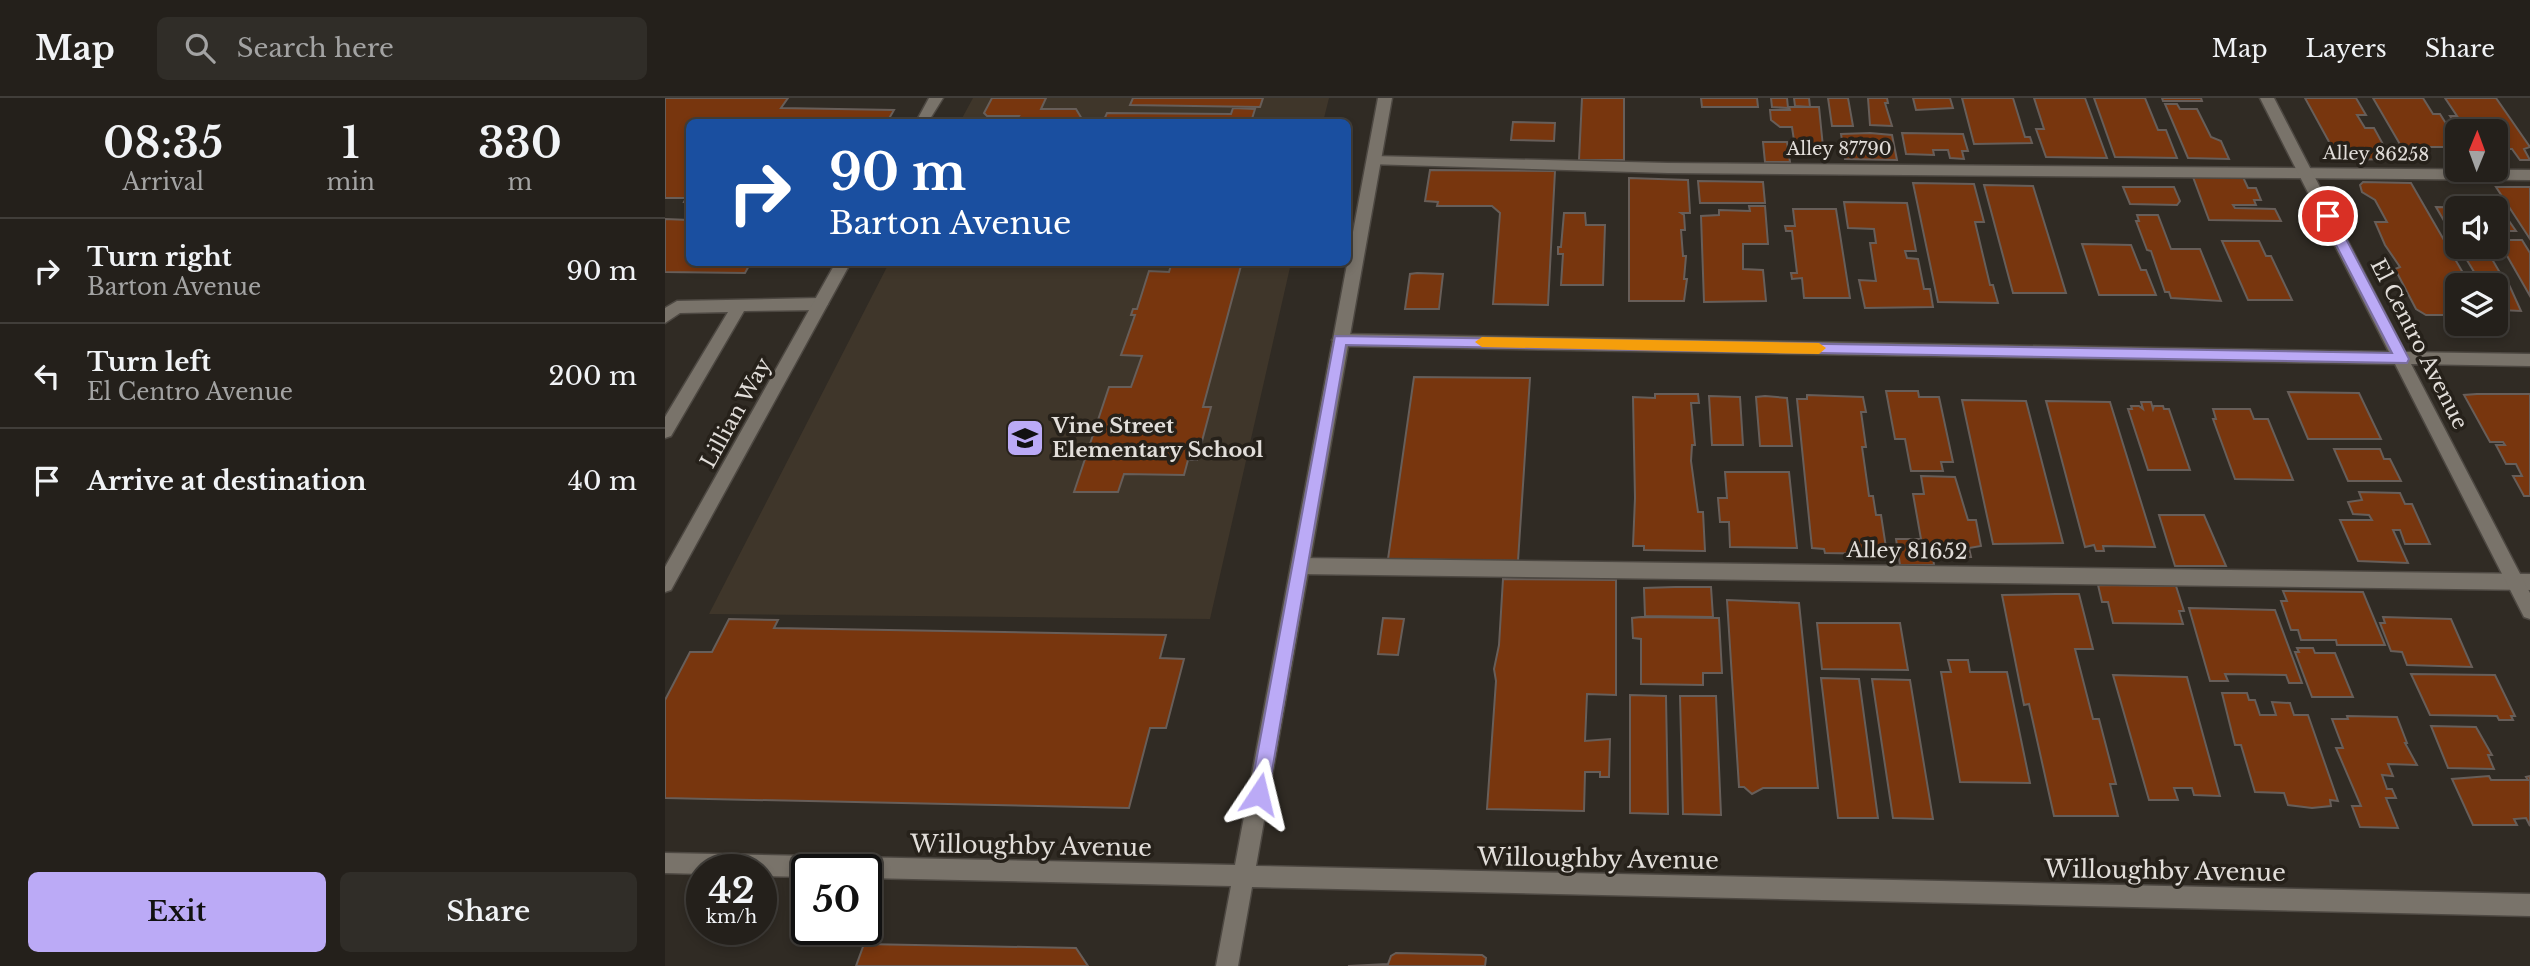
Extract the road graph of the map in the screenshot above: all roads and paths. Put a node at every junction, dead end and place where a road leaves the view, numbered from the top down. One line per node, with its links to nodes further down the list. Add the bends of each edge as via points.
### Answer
1 (936, 98): 4 (street)
2 (1385, 98): 5 (street)
3 (2267, 98): 6 (street, El Centro Avenue)
4 (924, 119)
5 (1373, 161): 6 (street, Alley 87790); 12 (street)
6 (2305, 173): 7 (street, Alley 86258); 13 (street, El Centro Avenue)
7 (2530, 175)
8 (842, 266): 9 (street, Lillian Way)
9 (820, 304): 10 (street); 18 (street, Lillian Way)
10 (740, 305): 11 (street, via 677,307); 15 (street)
11 (665, 317)
12 (1340, 340): 13 (street); 16 (street)
13 (2402, 359): 14 (street); 17 (street, El Centro Avenue)
14 (2530, 360)
15 (665, 431)
16 (1300, 566): 17 (street, Alley 81652); 21 (street)
17 (2522, 581): 19 (street, El Centro Avenue)
18 (665, 584)
19 (2530, 611)
20 (665, 863): 21 (street, Willoughby Avenue)
21 (1244, 877): 22 (street, Willoughby Avenue); 23 (street)
22 (2530, 905)
23 (1227, 966)

